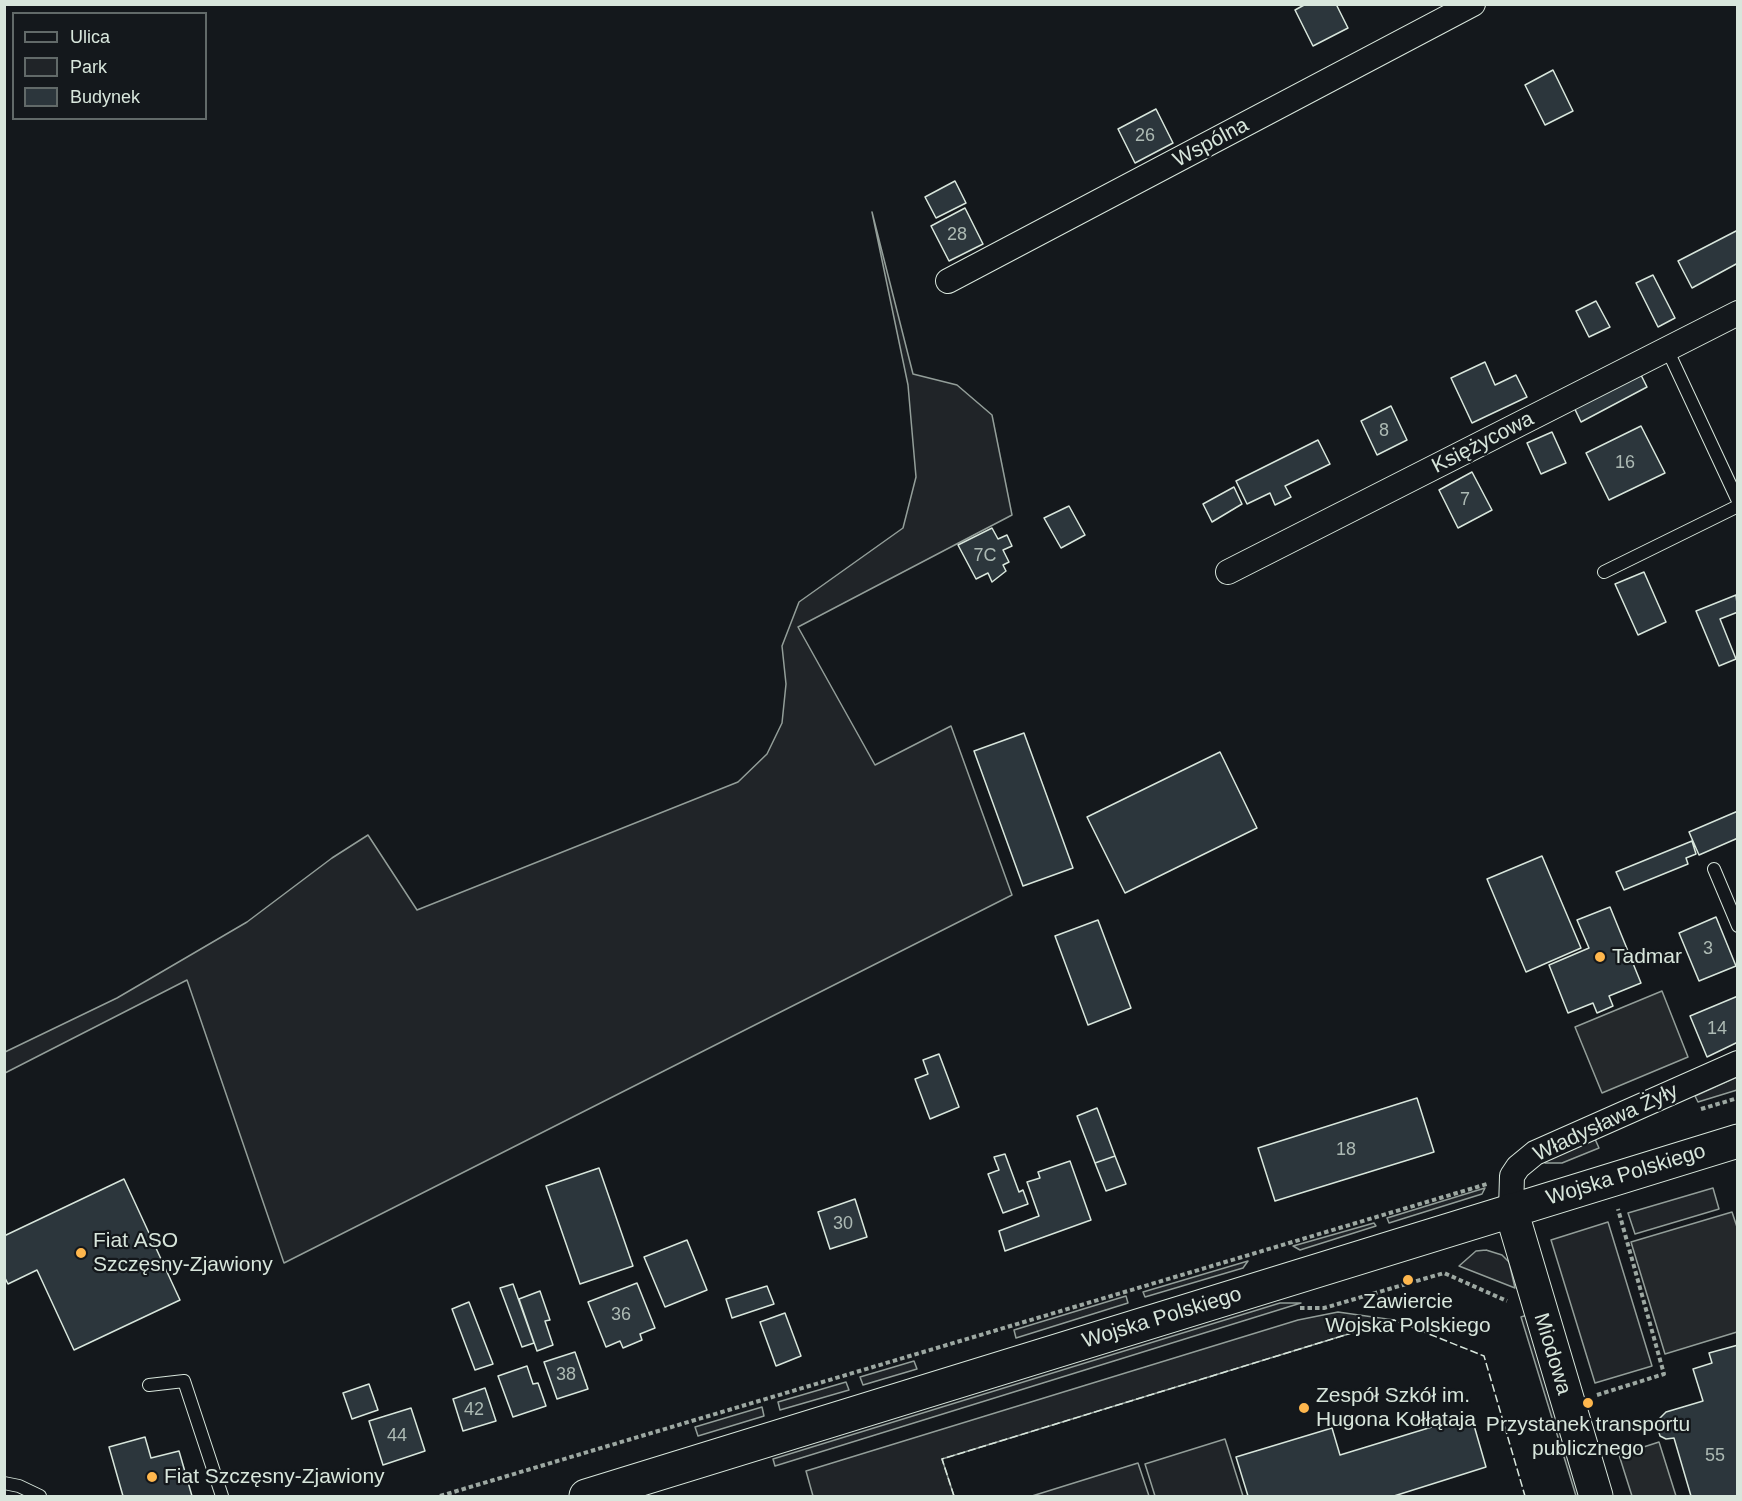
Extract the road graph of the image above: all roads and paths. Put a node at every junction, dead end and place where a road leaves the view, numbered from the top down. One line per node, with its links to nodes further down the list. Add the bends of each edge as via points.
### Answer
1 (1473, 4): 2 (street, Wspólna)
2 (948, 281)
3 (1737, 313): 4 (street, Księżycowa)
4 (1667, 349): 5 (lane); 7 (street, Księżycowa)
5 (1737, 501)
6 (1737, 506): 8 (lane)
7 (1228, 572)
8 (1604, 572)
9 (1714, 869): 10 (lane)
10 (1737, 926)
11 (1737, 1063): 13 (street, Władysława Żyły, via 1535,1153)
12 (1737, 1141): 16 (main road, Wojska Polskiego)
13 (1512, 1176): 16 (street, Władysława Żyły); 25 (path)
14 (1629, 1206): 15 (path)
15 (1618, 1209): 17 (path); 21 (path, via 1664,1374)
16 (1510, 1210): 26 (main road, Wojska Polskiego); 27 (main road, Miodowa)
17 (1607, 1212)
18 (1511, 1302): 19 (path, via 1444,1273 1324,1308)
19 (1289, 1311)
20 (149, 1385): 24 (lane, via 184,1381)
21 (1590, 1397)
22 (4, 1484): 23 (lane, via 25,1488)
23 (40, 1497)
24 (222, 1497)
25 (440, 1497)
26 (586, 1497)
27 (1596, 1497)

